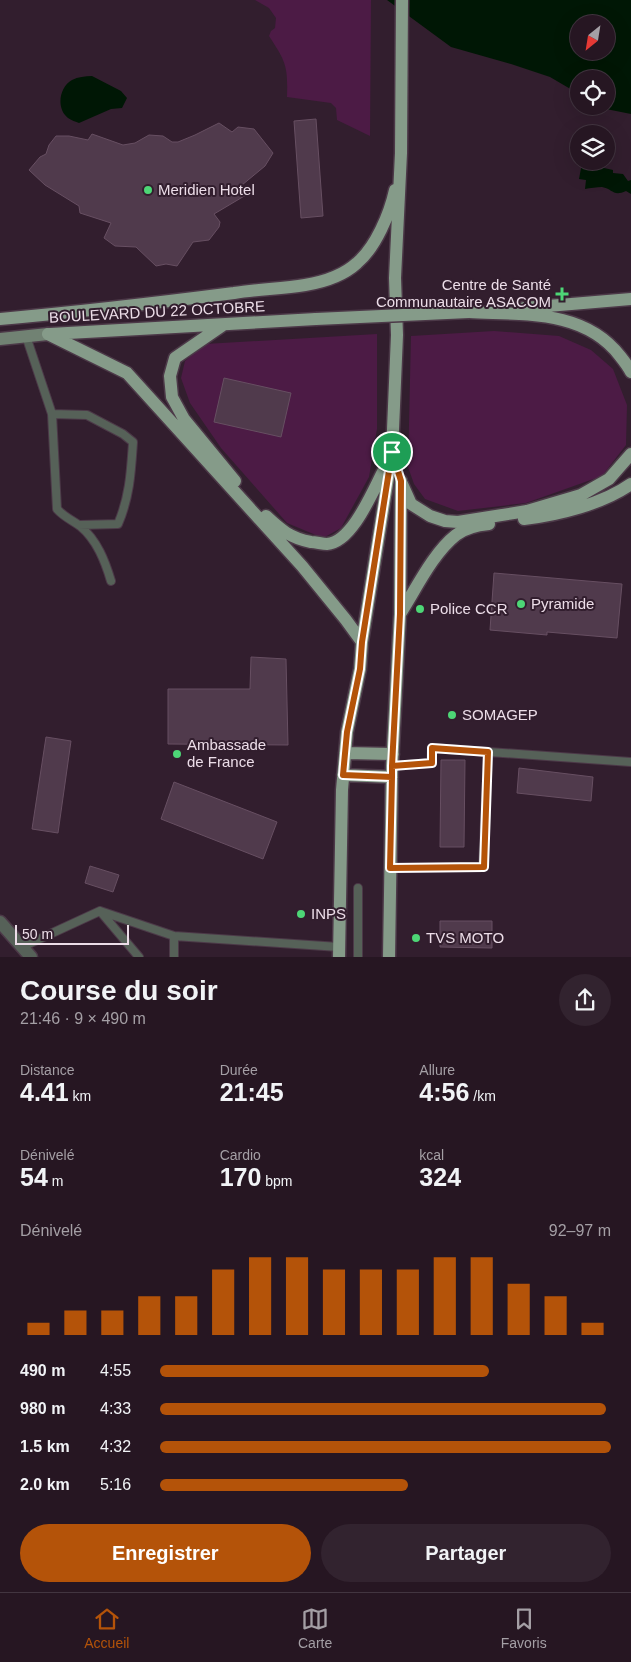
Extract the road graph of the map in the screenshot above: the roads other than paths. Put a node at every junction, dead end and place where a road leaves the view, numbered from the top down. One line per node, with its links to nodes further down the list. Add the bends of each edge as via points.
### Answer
1 (402, 0): 2 (main road)
2 (399, 173): 5 (main road, via 393,200 374,243 358,263 340,274 306,285); 12 (main road)
3 (631, 299): 4 (main road)
4 (469, 312): 6 (main road, BOULEVARD DU 22 OCTOBRE, bridge); 10 (main road, via 569,320 614,348)
5 (0, 319)
6 (223, 325): 7 (main road, BOULEVARD DU 22 OCTOBRE); 12 (main road, via 175,358 170,376 172,397 184,419 264,515 283,532 298,539 327,544 339,539 359,517)
7 (48, 334): 8 (street, BOULEVARD DU 22 OCTOBRE); 19 (main road, via 127,373 302,566)
8 (26, 336): 9 (street, BOULEVARD DU 22 OCTOBRE); 11 (lane)
9 (0, 339)
10 (631, 372)
11 (52, 414): 16 (lane, via 57,509); 16 (lane, via 87,415 133,442 130,486 118,524)
12 (392, 452): 14 (main road); 19 (main road)
13 (631, 454): 14 (main road, via 609,479 581,496 527,511 458,522 430,516 412,504)
14 (401, 481): 18 (main road)
15 (631, 484): 18 (main road, via 620,492 579,508 480,525 458,533 436,557)
16 (79, 526): 17 (lane, via 97,545)
17 (112, 582)
18 (400, 614): 23 (main road)
19 (362, 642): 21 (main road)
20 (488, 752): 22 (lane); 23 (lane, via 432,748 432,763); 25 (lane, via 484,867)
21 (345, 753): 23 (main road); 24 (main road)
22 (631, 762)
23 (393, 766): 24 (main road); 25 (main road)
24 (343, 775): 31 (main road)
25 (390, 868): 36 (main road)
26 (358, 888): 35 (lane)
27 (100, 911): 29 (lane); 30 (lane); 33 (lane)
28 (0, 922): 30 (street)
29 (174, 936): 31 (lane); 34 (lane)
30 (22, 947): 32 (street)
31 (339, 952)
32 (31, 957)
33 (139, 957)
34 (174, 957)
35 (358, 957)
36 (389, 957)

